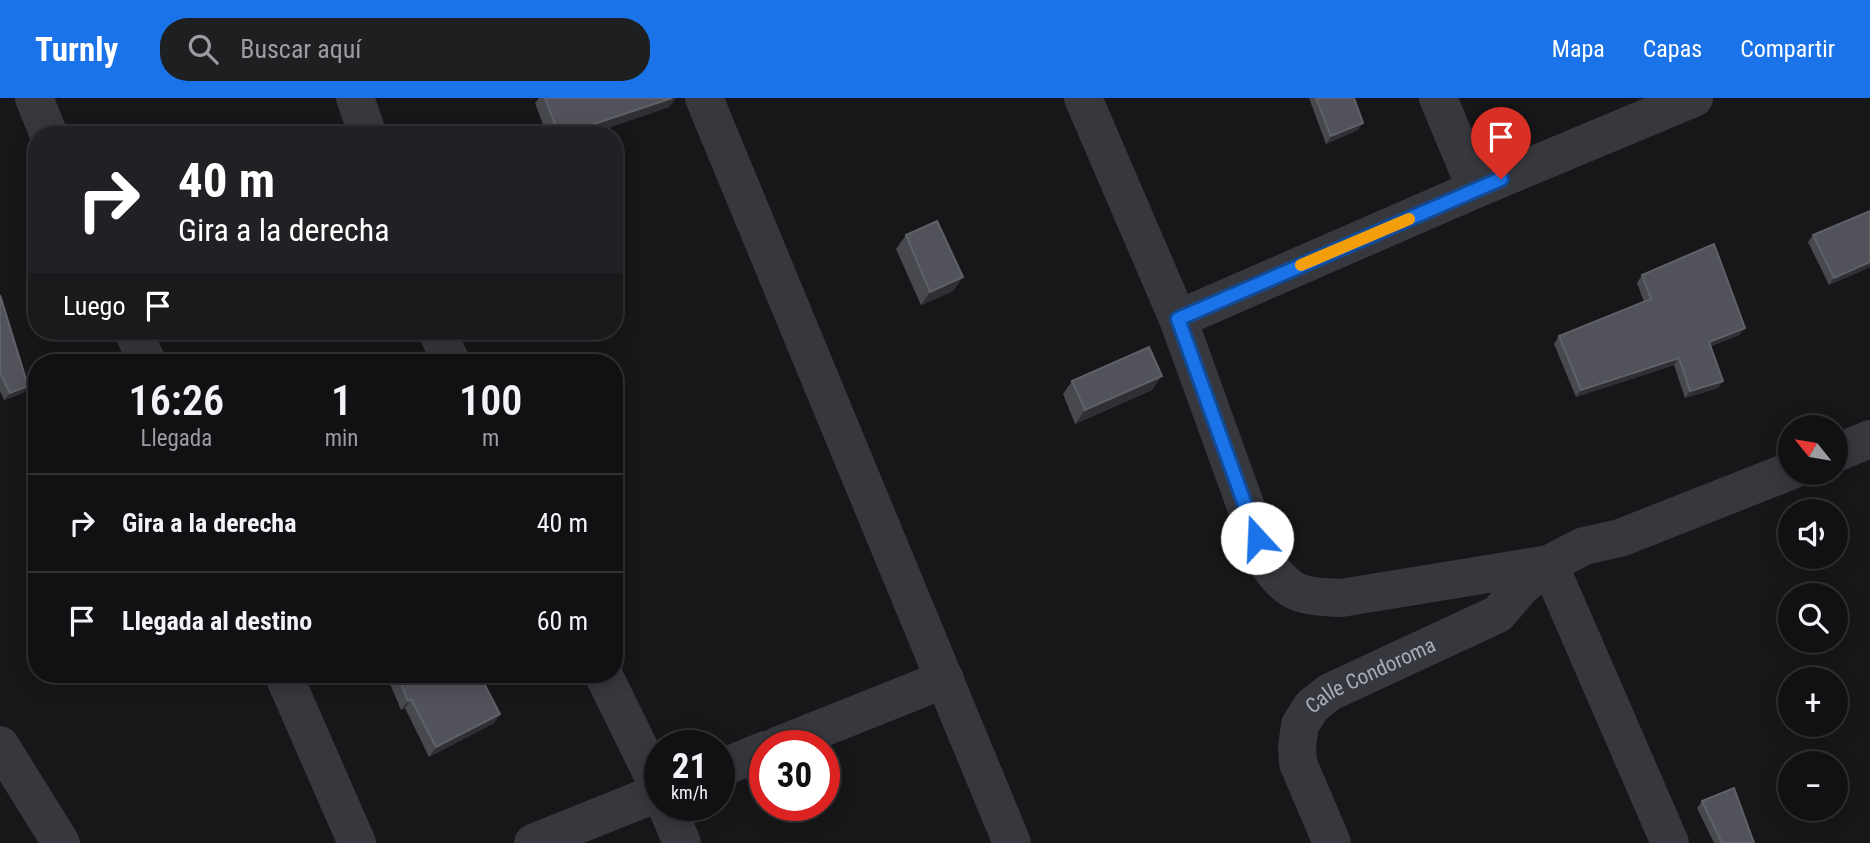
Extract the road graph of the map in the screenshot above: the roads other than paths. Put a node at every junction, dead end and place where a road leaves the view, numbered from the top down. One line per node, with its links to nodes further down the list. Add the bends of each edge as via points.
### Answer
1 (34, 98): 7 (street)
2 (355, 98): 8 (street)
3 (704, 98): 15 (street)
4 (1083, 98): 10 (street)
5 (1438, 98): 9 (street)
6 (1694, 98): 9 (street)
7 (45, 126)
8 (365, 126)
9 (1476, 190): 10 (street)
10 (1178, 319): 14 (street, via 1266,562 1293,590 1307,596 1341,598)
11 (1870, 439): 12 (street)
12 (1848, 448)
13 (1778, 476): 14 (street)
14 (1549, 564): 28 (street, Calle Condoroma, via 1498,614 1330,692 1312,706 1300,725 1298,763); 29 (street)
15 (945, 678): 18 (street); 27 (street)
16 (287, 683): 24 (street)
17 (607, 683): 20 (street)
18 (817, 730)
19 (0, 745): 23 (street)
20 (644, 758)
21 (644, 798): 25 (street)
22 (673, 821): 26 (street)
23 (61, 843)
24 (357, 843)
25 (533, 843)
26 (682, 843)
27 (1012, 843)
28 (1332, 843)
29 (1670, 843)

